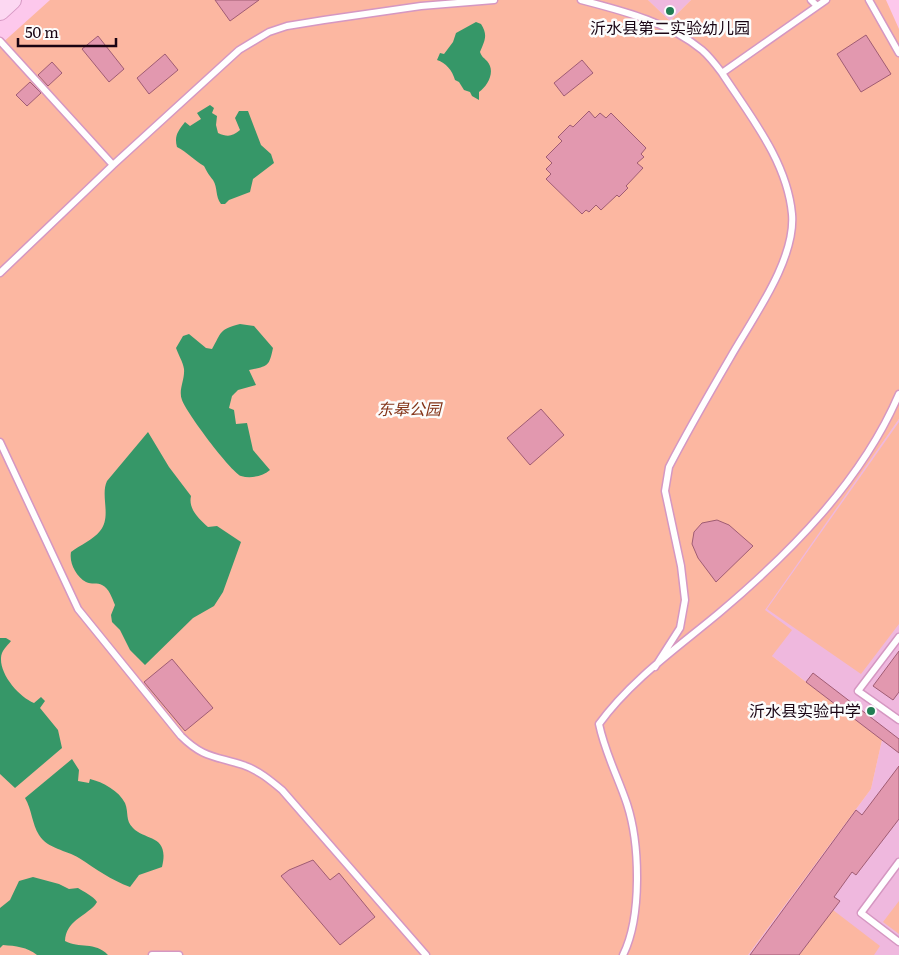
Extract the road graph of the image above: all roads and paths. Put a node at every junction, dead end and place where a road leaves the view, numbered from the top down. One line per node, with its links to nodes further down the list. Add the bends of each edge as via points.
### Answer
1 (12, 0): 8 (main road)
2 (494, 0): 12 (lane, via 353,15 286,26 269,32 239,50)
3 (581, 0): 11 (lane, via 644,18 676,33 703,50)
4 (811, 0): 7 (lane)
5 (826, 0): 7 (lane)
6 (869, 0): 10 (lane)
7 (817, 6): 11 (lane)
8 (0, 11)
9 (0, 40): 12 (lane)
10 (899, 53)
11 (722, 73): 17 (lane, via 769,145 785,185 792,215 789,244 772,286 669,467 665,491 686,600 680,628)
12 (113, 165): 13 (lane)
13 (0, 273)
14 (899, 394): 17 (lane, via 867,454 805,532 733,601)
15 (0, 442): 23 (lane, via 78,609 181,736 194,749 209,756 262,773 282,790)
16 (899, 637): 18 (lane, via 858,691)
17 (655, 667): 24 (lane, via 612,707 599,724 633,827 637,885 634,916)
18 (899, 720)
19 (899, 862): 20 (lane, via 861,913)
20 (899, 942)
21 (152, 955): 22 (lane)
22 (179, 955)
23 (426, 955)
24 (623, 955)

